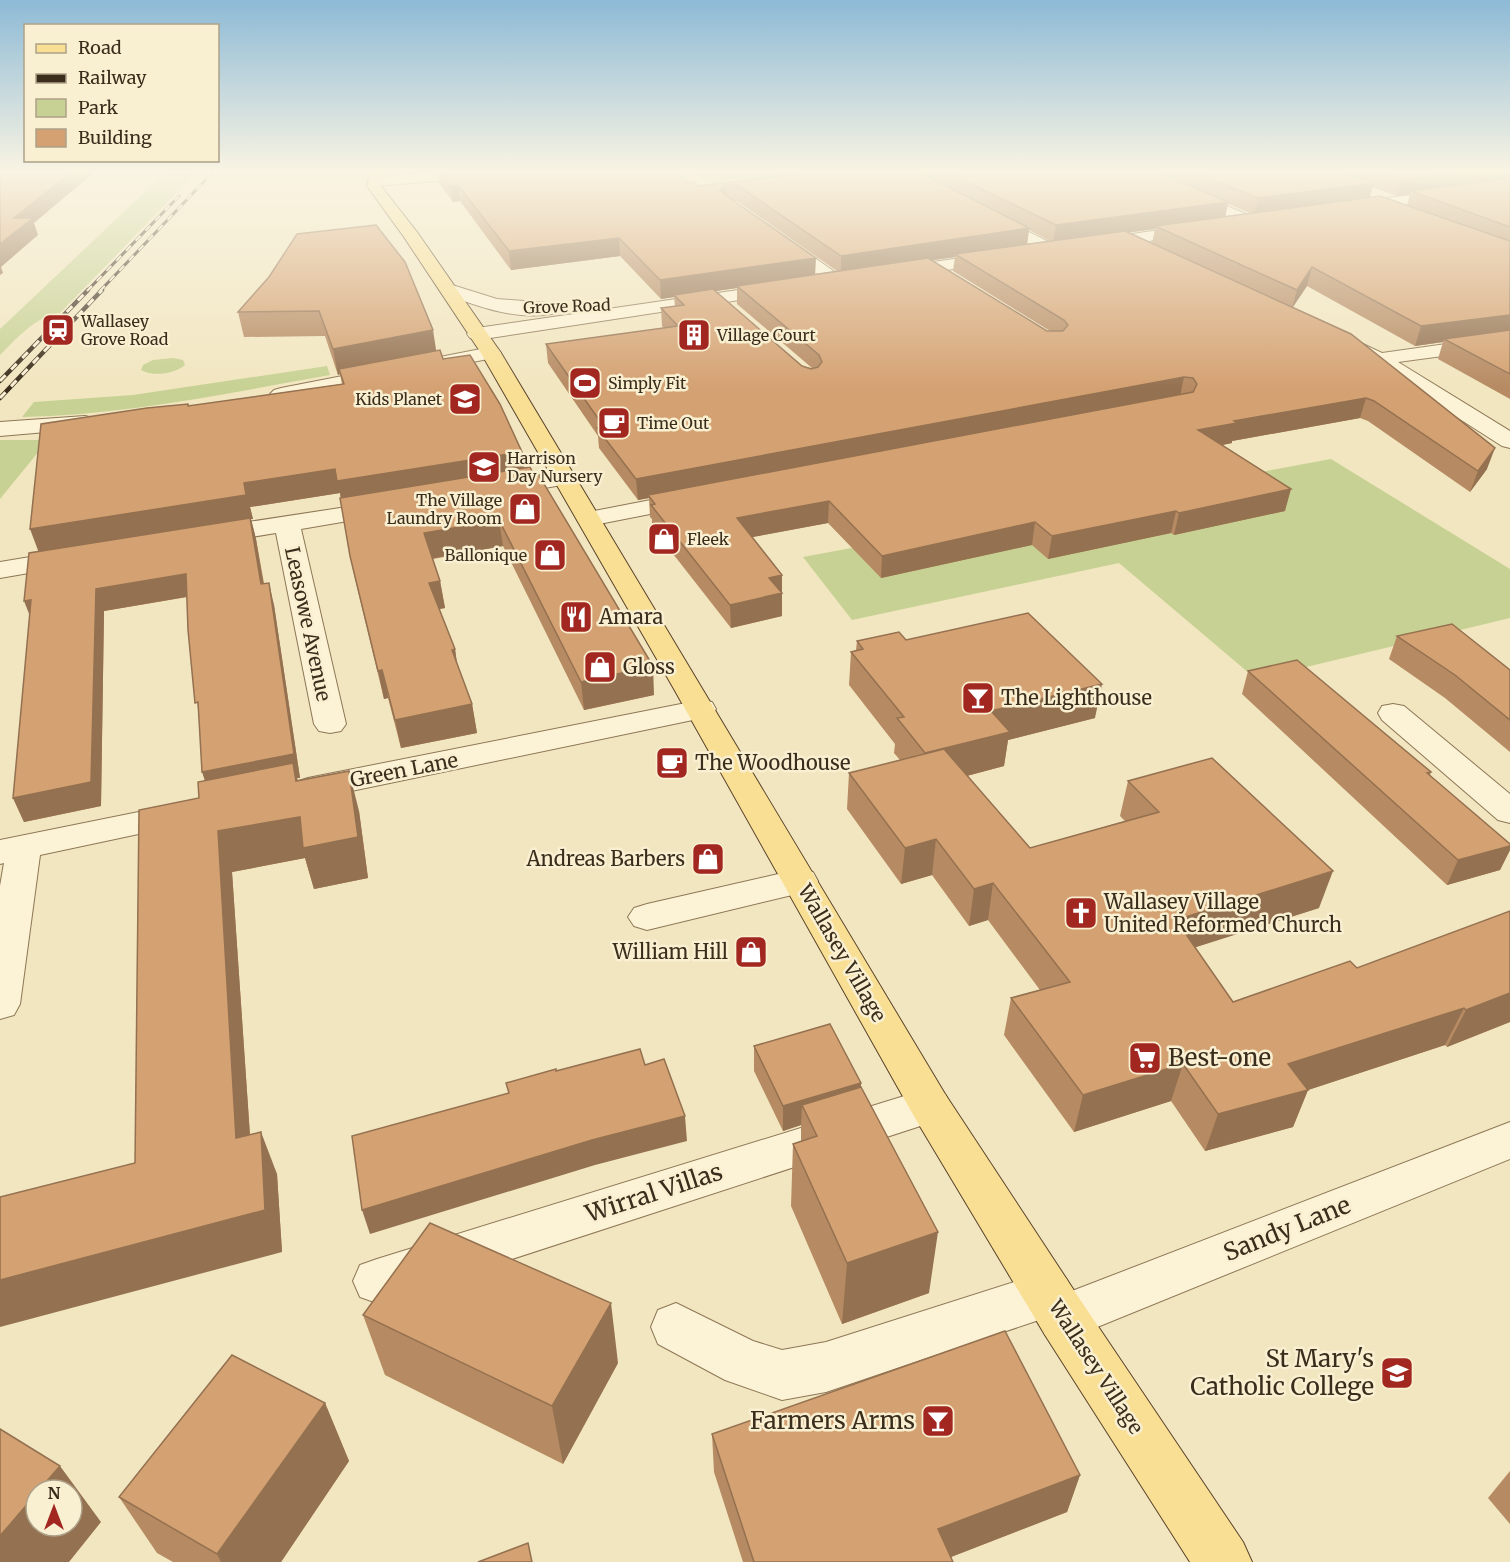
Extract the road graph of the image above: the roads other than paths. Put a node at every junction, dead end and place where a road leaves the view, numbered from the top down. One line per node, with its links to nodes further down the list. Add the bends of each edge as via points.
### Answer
1 (416, 243): 11 (main road, Wallasey Village)
2 (784, 243): 12 (street, Grove Road, via 842,280)
3 (1037, 243): 6 (street)
4 (1103, 243): 6 (street)
5 (1133, 243): 7 (street)
6 (1051, 250): 8 (street)
7 (1158, 254)
8 (931, 268): 9 (street); 10 (street)
9 (884, 274)
10 (950, 279)
11 (448, 289): 13 (street, Grove Road, via 492,305 530,310 639,302); 17 (main road, Wallasey Village)
12 (718, 299): 13 (street, Grove Road); 14 (street)
13 (688, 303): 17 (street, Grove Road)
14 (735, 314)
15 (1337, 339): 18 (street)
16 (1510, 341): 18 (street)
17 (484, 344): 19 (street, Grove Road); 23 (main road, Wallasey Village)
18 (1379, 359): 22 (street)
19 (263, 398)
20 (101, 422): 21 (street)
21 (0, 429)
22 (1510, 441)
23 (565, 478): 24 (street); 27 (main road, Wallasey Village)
24 (472, 493)
25 (717, 494): 27 (street)
26 (415, 503): 28 (street)
27 (589, 519): 32 (main road, Wallasey Village)
28 (287, 524): 29 (street); 34 (street, Leasowe Avenue)
29 (184, 540)
30 (92, 555): 31 (street)
31 (0, 570)
32 (701, 709): 35 (street, Green Lane); 39 (main road, Wallasey Village)
33 (1393, 713): 37 (street)
34 (330, 724)
35 (276, 795)
36 (211, 809): 38 (street)
37 (1510, 812)
38 (12, 849): 41 (street)
39 (800, 881): 40 (street); 42 (main road, Wallasey Village)
40 (647, 917)
41 (0, 1004)
42 (930, 1106): 44 (street, Wirral Villas); 45 (main road, Wallasey Village)
43 (1510, 1140): 45 (street, Sandy Lane)
44 (377, 1281)
45 (1056, 1306): 46 (street, Sandy Lane, via 782,1375 743,1363); 47 (main road, Wallasey Village)
46 (675, 1327)
47 (1223, 1562)

